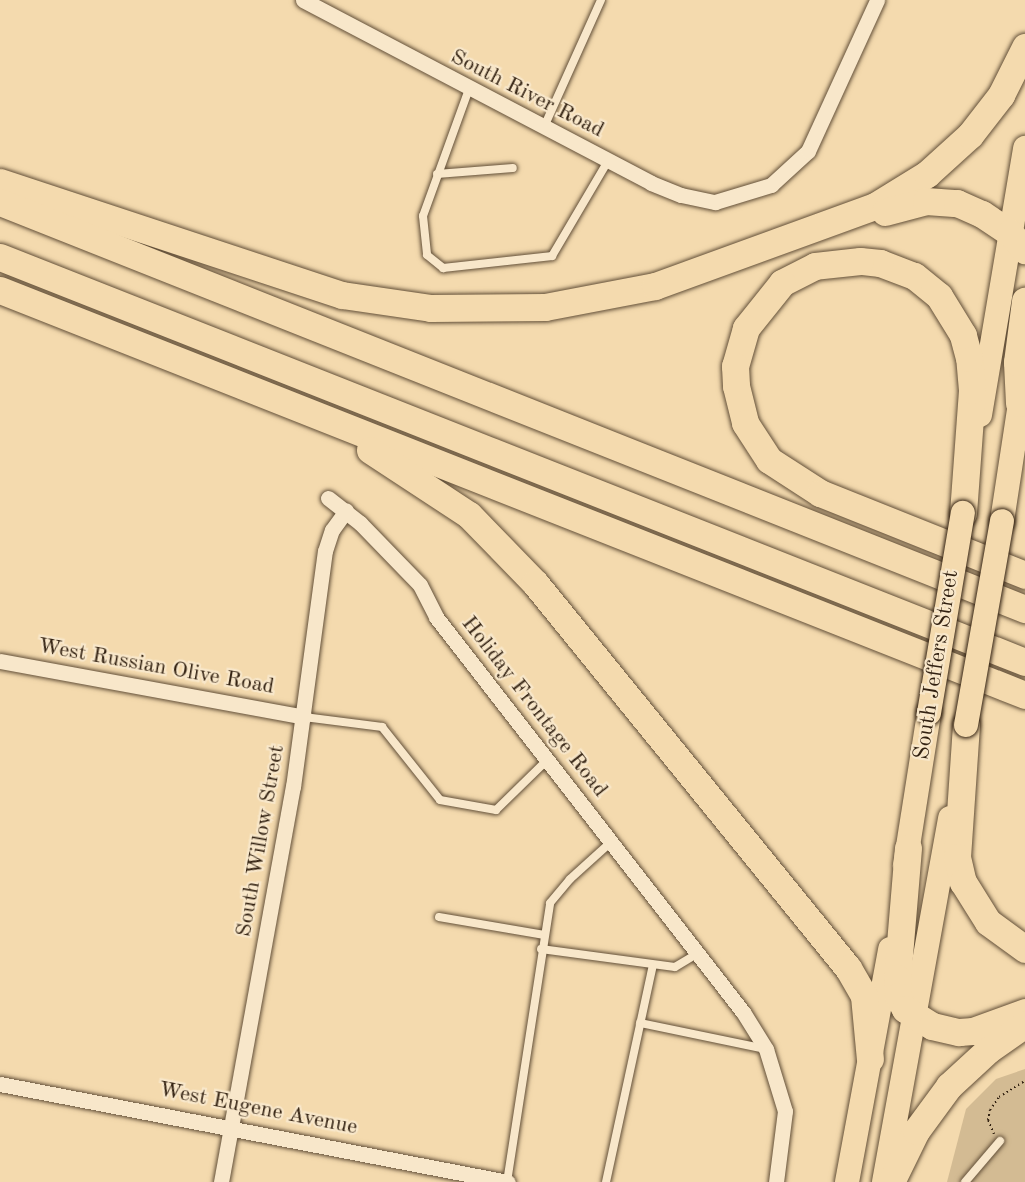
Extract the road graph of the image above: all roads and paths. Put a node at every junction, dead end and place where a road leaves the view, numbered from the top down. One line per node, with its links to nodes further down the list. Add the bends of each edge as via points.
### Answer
1 (303, 0): 5 (street, South River Road)
2 (601, 0): 6 (lane)
3 (877, 0): 8 (street, South River Road, via 808,151 771,184 716,202 681,195)
4 (1025, 47): 15 (highway, via 988,112 970,135 927,174 875,206)
5 (469, 89): 6 (street, South River Road); 10 (lane)
6 (544, 128): 8 (street, South River Road)
7 (1025, 148): 13 (highway, South Jeffers Street)
8 (608, 161): 10 (lane, via 552,256 442,268 428,255 423,216)
9 (513, 168): 10 (lane)
10 (437, 174)
11 (0, 182): 15 (highway, via 297,283 342,296 431,308 506,310 564,304 655,286)
12 (0, 202): 25 (highway)
13 (1018, 241): 15 (highway, via 970,207 926,201); 23 (highway, South Jeffers Street)
14 (0, 257): 27 (highway)
15 (732, 261)
16 (0, 290): 19 (highway)
17 (1025, 301): 20 (highway, via 1017,362)
18 (1025, 369): 20 (highway, South Jeffers Street)
19 (248, 388): 28 (highway); 45 (highway, via 334,430 416,478 469,515 535,584 848,968 864,996)
20 (1020, 403): 30 (highway, South Jeffers Street, bridge)
21 (328, 498): 22 (street, Holiday Frontage Road)
22 (346, 511): 29 (street, South Willow Street, via 332,530 325,551); 31 (street, Holiday Frontage Road, via 420,585 436,617)
23 (963, 513): 24 (highway, via 972,390 969,358 963,335 939,296 914,276 861,261 815,266 782,283 746,328 735,366 745,423 769,460 820,493); 33 (highway, South Jeffers Street, bridge)
24 (1025, 575)
25 (1025, 609)
26 (0, 661): 29 (street, West Russian Olive Road)
27 (1025, 662)
28 (1025, 695)
29 (304, 717): 31 (lane, via 382,727 440,800 496,810); 48 (street, South Willow Street)
30 (966, 725): 37 (highway, via 957,857 963,882 988,922); 41 (highway, South Jeffers Street)
31 (546, 761): 32 (street, Holiday Frontage Road)
32 (611, 842): 35 (lane, via 550,903); 38 (street, Holiday Frontage Road)
33 (908, 848): 41 (highway, via 897,985 900,1002); 45 (highway, South Jeffers Street)
34 (439, 917): 35 (lane)
35 (544, 935): 36 (lane)
36 (541, 949): 39 (lane); 52 (lane)
37 (1025, 949)
38 (698, 953): 39 (lane, via 675,967); 44 (street, Holiday Frontage Road)
39 (653, 965): 42 (lane)
40 (1025, 1012): 41 (highway, via 973,1031 959,1032)
41 (913, 1017): 56 (highway, South Jeffers Street)
42 (640, 1023): 44 (lane); 53 (lane)
43 (1025, 1024): 57 (highway, via 982,1054 949,1086 916,1131)
44 (766, 1049): 54 (street, Holiday Frontage Road, via 785,1111)
45 (870, 1059): 55 (highway, South Jeffers Street)
46 (1025, 1081): 49 (path, via 999,1097 990,1110 991,1130)
47 (0, 1084): 48 (street, West Eugene Avenue)
48 (231, 1127): 50 (street, West Eugene Avenue); 51 (street, South Willow Street)
49 (1000, 1141): 58 (lane)
50 (487, 1180): 52 (street, West Eugene Avenue)
51 (221, 1182)
52 (507, 1182)
53 (606, 1182)
54 (776, 1182)
55 (847, 1182)
56 (884, 1182)
57 (891, 1182)
58 (965, 1182)

